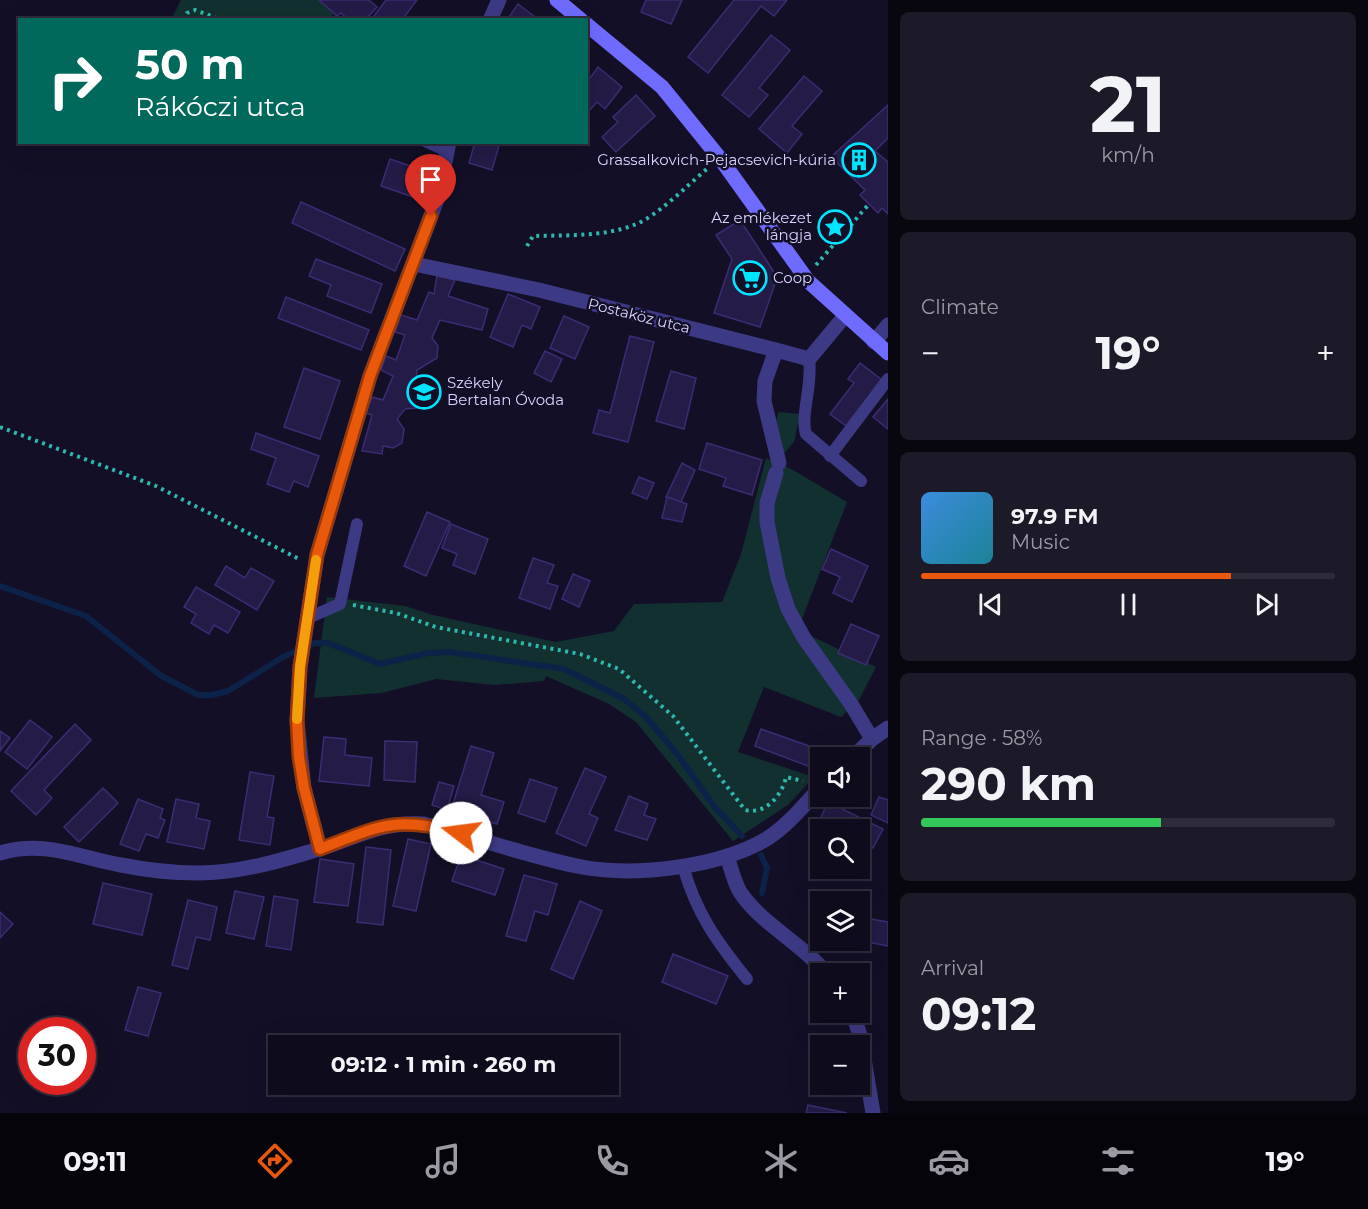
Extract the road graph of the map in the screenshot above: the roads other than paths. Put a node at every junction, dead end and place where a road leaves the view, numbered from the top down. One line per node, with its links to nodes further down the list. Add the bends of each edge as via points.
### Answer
1 (499, 0): 3 (street)
2 (557, 0): 4 (main road)
3 (491, 18)
4 (579, 18)
5 (588, 26): 8 (main road, via 662,87 720,158 808,281)
6 (448, 147): 7 (street, via 438,196)
7 (414, 264): 11 (street, Postaköz utca, via 539,290); 18 (street, via 370,376 317,555)
8 (844, 317): 10 (main road); 13 (street)
9 (888, 325): 10 (street)
10 (874, 342): 12 (main road)
11 (776, 350): 13 (street, Postaköz utca); 20 (street, via 765,381 764,401 778,468 767,502 778,578 788,609 804,638)
12 (888, 353)
13 (809, 359): 15 (lane, via 812,377 805,430)
14 (888, 380): 15 (lane)
15 (830, 456): 16 (lane)
16 (861, 481)
17 (357, 524): 18 (lane, via 340,604)
18 (308, 622): 23 (street, via 297,721 299,757)
19 (888, 728): 20 (street)
20 (872, 739): 21 (street)
21 (864, 747)
22 (810, 799): 25 (street, via 768,837)
23 (320, 849): 24 (street, via 242,870 198,873 120,865 50,847); 26 (street, via 399,822 424,824 581,867 619,872)
24 (0, 853)
25 (727, 856): 26 (street); 27 (street, via 740,891 755,909)
26 (683, 866): 28 (lane, via 697,908 717,942)
27 (818, 963)
28 (747, 979)
29 (856, 1023): 30 (street)
30 (873, 1113)

